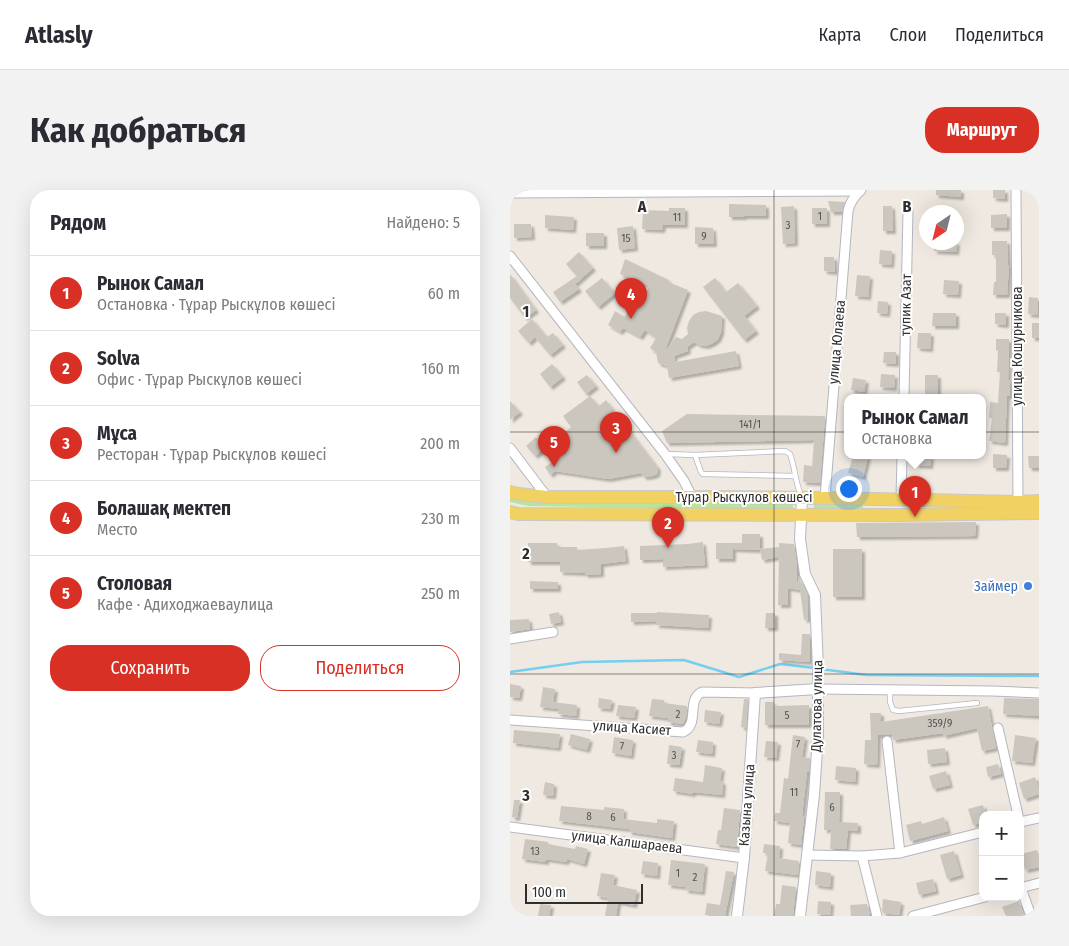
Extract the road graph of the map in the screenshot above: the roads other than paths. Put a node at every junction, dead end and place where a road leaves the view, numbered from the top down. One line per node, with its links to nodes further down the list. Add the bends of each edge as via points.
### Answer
1 (1016, 190): 19 (street, улица Кошурникова)
2 (861, 191): 3 (street); 16 (street, улица Юлаева, via 849,204 848,211)
3 (510, 193)
4 (908, 211): 6 (street, тупик Азат)
5 (510, 256): 8 (street)
6 (904, 394)
7 (510, 448): 14 (street)
8 (665, 454): 9 (lane); 13 (street)
9 (695, 455): 11 (lane, via 703,474); 11 (lane, via 785,451 790,454)
10 (902, 459): 17 (street)
11 (794, 476): 15 (lane)
12 (510, 492): 14 (main road, Тұрар Рыскұлов көшесі)
13 (692, 496): 14 (main road, Тұрар Рыскұлов көшесі); 15 (main road, Тұрар Рыскұлов көшесі)
14 (547, 497)
15 (802, 498): 16 (main road, Тұрар Рыскұлов көшесі); 21 (street, Дулатова улица)
16 (825, 498): 17 (main road, Тұрар Рыскұлов көшесі)
17 (901, 499): 19 (main road, Тұрар Рыскұлов көшесі)
18 (1039, 501): 19 (main road, Тұрар Рыскұлов көшесі)
19 (1018, 502)
20 (1039, 513): 21 (main road, Тұрар Рыскұлов көшесі)
21 (801, 515): 22 (main road, Тұрар Рыскұлов көшесі); 25 (street, Дулатова улица, via 800,540 805,574 815,595)
22 (513, 516)
23 (553, 632): 24 (street)
24 (510, 639)
25 (818, 690): 26 (street); 27 (street); 39 (street, Дулатова улица, via 818,736)
26 (890, 691): 28 (street); 29 (lane, via 893,710 899,711)
27 (755, 693): 30 (street, улица Касиет, via 697,694 691,726 683,732); 41 (street, Казына улица)
28 (1039, 693)
29 (977, 703)
30 (510, 720)
31 (998, 728): 33 (street)
32 (887, 741): 38 (street)
33 (1017, 811)
34 (1039, 818): 35 (street)
35 (1024, 821)
36 (510, 827): 41 (street, улица Калшараева)
37 (979, 833): 38 (street)
38 (900, 853): 40 (street)
39 (807, 855): 40 (street); 47 (street, Дулатова улица)
40 (862, 856): 48 (street)
41 (744, 858): 46 (street, Казына улица)
42 (1039, 883): 43 (street)
43 (1024, 887)
44 (1024, 896): 50 (street)
45 (979, 899): 49 (street)
46 (737, 916)
47 (800, 916)
48 (877, 916)
49 (913, 916)
50 (1031, 916)

